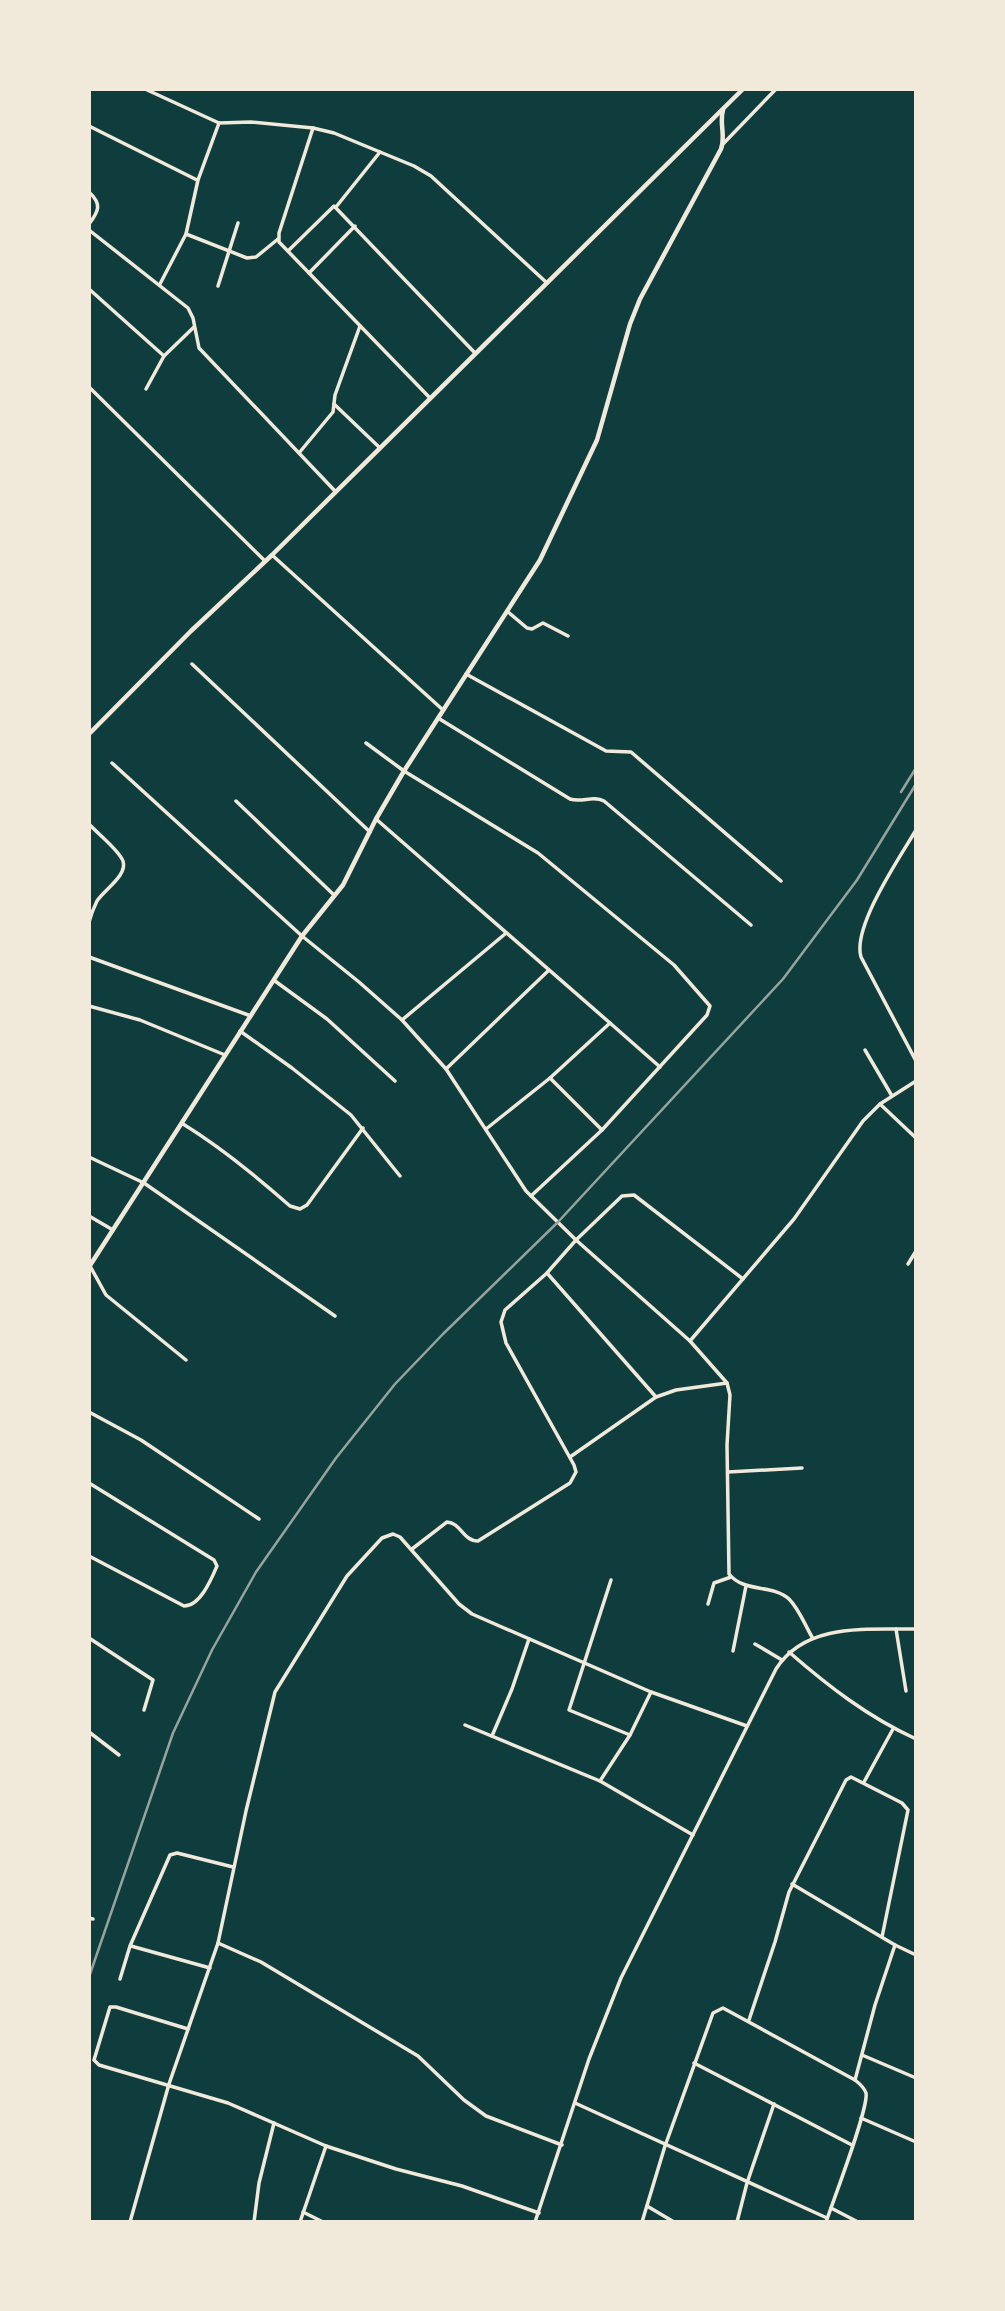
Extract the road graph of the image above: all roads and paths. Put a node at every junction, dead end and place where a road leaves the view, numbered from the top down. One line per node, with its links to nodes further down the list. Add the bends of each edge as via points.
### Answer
1 (145, 89): 5 (street)
2 (743, 89): 4 (street)
3 (776, 89): 8 (street)
4 (723, 110): 8 (street); 22 (street)
5 (219, 123): 7 (street); 10 (street)
6 (89, 127): 10 (street)
7 (313, 128): 9 (street); 18 (street)
8 (723, 144): 39 (street, via 639,299 597,440 540,561)
9 (380, 152): 12 (street); 22 (street, via 431,176)
10 (198, 180): 17 (street)
11 (89, 192): 14 (street, via 99,205)
12 (336, 207): 15 (street); 20 (street)
13 (238, 223): 19 (street)
14 (89, 224)
15 (355, 226): 21 (street); 28 (street)
16 (89, 230): 23 (street)
17 (186, 234): 19 (street); 23 (street)
18 (278, 239): 19 (street, via 256,257); 20 (street)
19 (228, 249): 24 (street)
20 (288, 251): 21 (street)
21 (309, 273): 26 (street)
22 (547, 283): 28 (street)
23 (160, 284): 27 (street, via 188,308)
24 (218, 286)
25 (89, 289): 29 (street)
26 (360, 326): 32 (street); 33 (street)
27 (194, 327): 29 (street); 35 (street, via 203,352)
28 (475, 353): 32 (street)
29 (164, 356): 31 (street)
30 (89, 387): 38 (street)
31 (146, 389)
32 (430, 398): 34 (street)
33 (334, 404): 34 (street); 35 (street, via 331,416)
34 (380, 448): 36 (street)
35 (299, 453): 36 (street)
36 (335, 492): 37 (street)
37 (272, 555): 38 (street); 43 (street)
38 (265, 561): 45 (street)
39 (507, 611): 40 (street, via 527,628 544,623); 42 (street)
40 (568, 636)
41 (192, 664): 53 (street)
42 (466, 674): 43 (street); 54 (street, via 606,751 631,752)
43 (443, 710): 44 (street)
44 (438, 718): 48 (street); 57 (street, via 570,799 604,801)
45 (89, 734)
46 (366, 743): 48 (street)
47 (112, 763): 59 (street)
48 (404, 771): 50 (street); 71 (street, via 538,853 674,965 709,1003 707,1015)
49 (236, 802): 55 (street)
50 (376, 818): 53 (street); 58 (street)
51 (89, 824): 56 (street, via 124,862)
52 (916, 830): 70 (street, via 884,884 859,945)
53 (370, 832): 55 (street)
54 (781, 881)
55 (336, 896): 59 (street)
56 (89, 922)
57 (751, 925)
58 (505, 933): 61 (street); 65 (street)
59 (302, 936): 62 (street); 65 (street)
60 (89, 957): 64 (street)
61 (549, 970): 66 (street); 72 (street)
62 (275, 981): 64 (street); 74 (street, via 327,1018)
63 (89, 1006): 69 (street, via 140,1020)
64 (251, 1016): 67 (street)
65 (402, 1020): 72 (street)
66 (610, 1023): 71 (street); 73 (street)
67 (240, 1031): 69 (street); 79 (street)
68 (865, 1050): 76 (street)
69 (226, 1055): 78 (street)
70 (916, 1061)
71 (660, 1067): 81 (street)
72 (446, 1069): 80 (street)
73 (550, 1078): 80 (street); 81 (street)
74 (395, 1081)
75 (916, 1081): 76 (street)
76 (892, 1096): 77 (street)
77 (880, 1104): 82 (street); 94 (street)
78 (183, 1124): 79 (street, via 300,1209); 85 (street)
79 (363, 1128): 84 (street)
80 (486, 1129): 86 (street)
81 (602, 1130): 86 (street)
82 (916, 1138)
83 (89, 1157): 85 (street)
84 (400, 1176)
85 (144, 1183): 88 (street); 95 (street)
86 (531, 1196): 89 (street)
87 (89, 1216): 88 (street)
88 (113, 1230): 92 (street)
89 (576, 1240): 93 (street); 94 (street, via 622,1196 634,1195); 96 (street)
90 (916, 1251): 91 (street)
91 (908, 1264)
92 (90, 1266): 97 (street, via 106,1295)
93 (547, 1273): 99 (street); 101 (street, via 505,1310 502,1330)
94 (743, 1279): 96 (street)
95 (335, 1316)
96 (690, 1341): 98 (street)
97 (186, 1360)
98 (727, 1383): 99 (street); 103 (street)
99 (656, 1397): 101 (street)
100 (89, 1412): 105 (street, via 142,1440)
101 (570, 1457): 106 (street, via 576,1469 570,1483 478,1541 449,1522)
102 (802, 1468): 103 (street)
103 (728, 1472): 108 (street, via 727,1567)
104 (89, 1483): 107 (street, via 217,1566 197,1602 184,1606)
105 (259, 1519)
106 (412, 1549): 116 (street, via 465,1610); 136 (street, via 397,1535 382,1538 347,1576 279,1683)
107 (89, 1556)
108 (731, 1577): 110 (street); 111 (street, via 714,1583)
109 (611, 1580): 121 (street)
110 (746, 1586): 114 (street, via 786,1597); 118 (street)
111 (708, 1604)
112 (896, 1629): 113 (street); 114 (street); 122 (street)
113 (916, 1629)
114 (812, 1637): 119 (street)
115 (89, 1638): 124 (street, via 153,1680)
116 (529, 1639): 121 (street); 130 (street)
117 (755, 1644): 120 (street)
118 (733, 1651)
119 (789, 1652): 120 (street); 127 (street, via 837,1694)
120 (782, 1660): 126 (street)
121 (584, 1662): 123 (street); 129 (street, via 569,1710)
122 (906, 1691)
123 (651, 1692): 126 (street); 129 (street)
124 (144, 1710)
125 (465, 1725): 130 (street)
126 (747, 1726): 135 (street)
127 (893, 1728): 131 (street); 134 (street)
128 (89, 1731): 132 (street)
129 (630, 1735): 133 (street)
130 (492, 1736): 133 (street)
131 (916, 1739)
132 (119, 1755)
133 (600, 1781): 135 (street)
134 (864, 1782): 137 (street, via 853,1777 846,1780); 138 (street, via 908,1810)
135 (693, 1835): 152 (street, via 621,1978)
136 (233, 1867): 139 (street); 141 (street, via 170,1855)
137 (793, 1884): 138 (street); 145 (street)
138 (882, 1937): 140 (street)
139 (218, 1943): 143 (street); 159 (street, via 261,1962 418,2056 486,2116)
140 (895, 1945): 142 (street); 147 (street)
141 (130, 1946): 143 (street); 144 (street)
142 (916, 1955)
143 (210, 1968): 146 (street)
144 (120, 1979)
145 (749, 2021): 148 (street, via 727,2008 716,2010); 150 (street)
146 (188, 2029): 151 (street); 151 (street, via 116,2007 108,2011 95,2062)
147 (862, 2055): 149 (street); 150 (street)
148 (694, 2063): 153 (street); 160 (street)
149 (916, 2078)
150 (855, 2080): 154 (street, via 866,2097)
151 (169, 2084): 155 (street); 167 (street)
152 (575, 2104): 159 (street); 160 (street)
153 (774, 2104): 157 (street); 161 (street)
154 (861, 2118): 156 (street); 157 (street)
155 (274, 2123): 158 (street); 168 (street)
156 (916, 2142)
157 (852, 2145): 163 (street)
158 (326, 2146): 164 (street); 165 (street)
159 (562, 2146): 165 (street)
160 (665, 2146): 161 (street); 162 (street)
161 (747, 2183): 166 (street); 174 (street)
162 (647, 2206): 172 (street); 173 (street)
163 (831, 2208): 166 (street); 175 (street)
164 (303, 2212): 169 (street); 170 (street)
165 (539, 2213): 171 (street)
166 (826, 2220)
167 (130, 2222)
168 (254, 2222)
169 (300, 2222)
170 (323, 2222)
171 (535, 2222)
172 (642, 2222)
173 (674, 2222)
174 (737, 2222)
175 (858, 2222)

